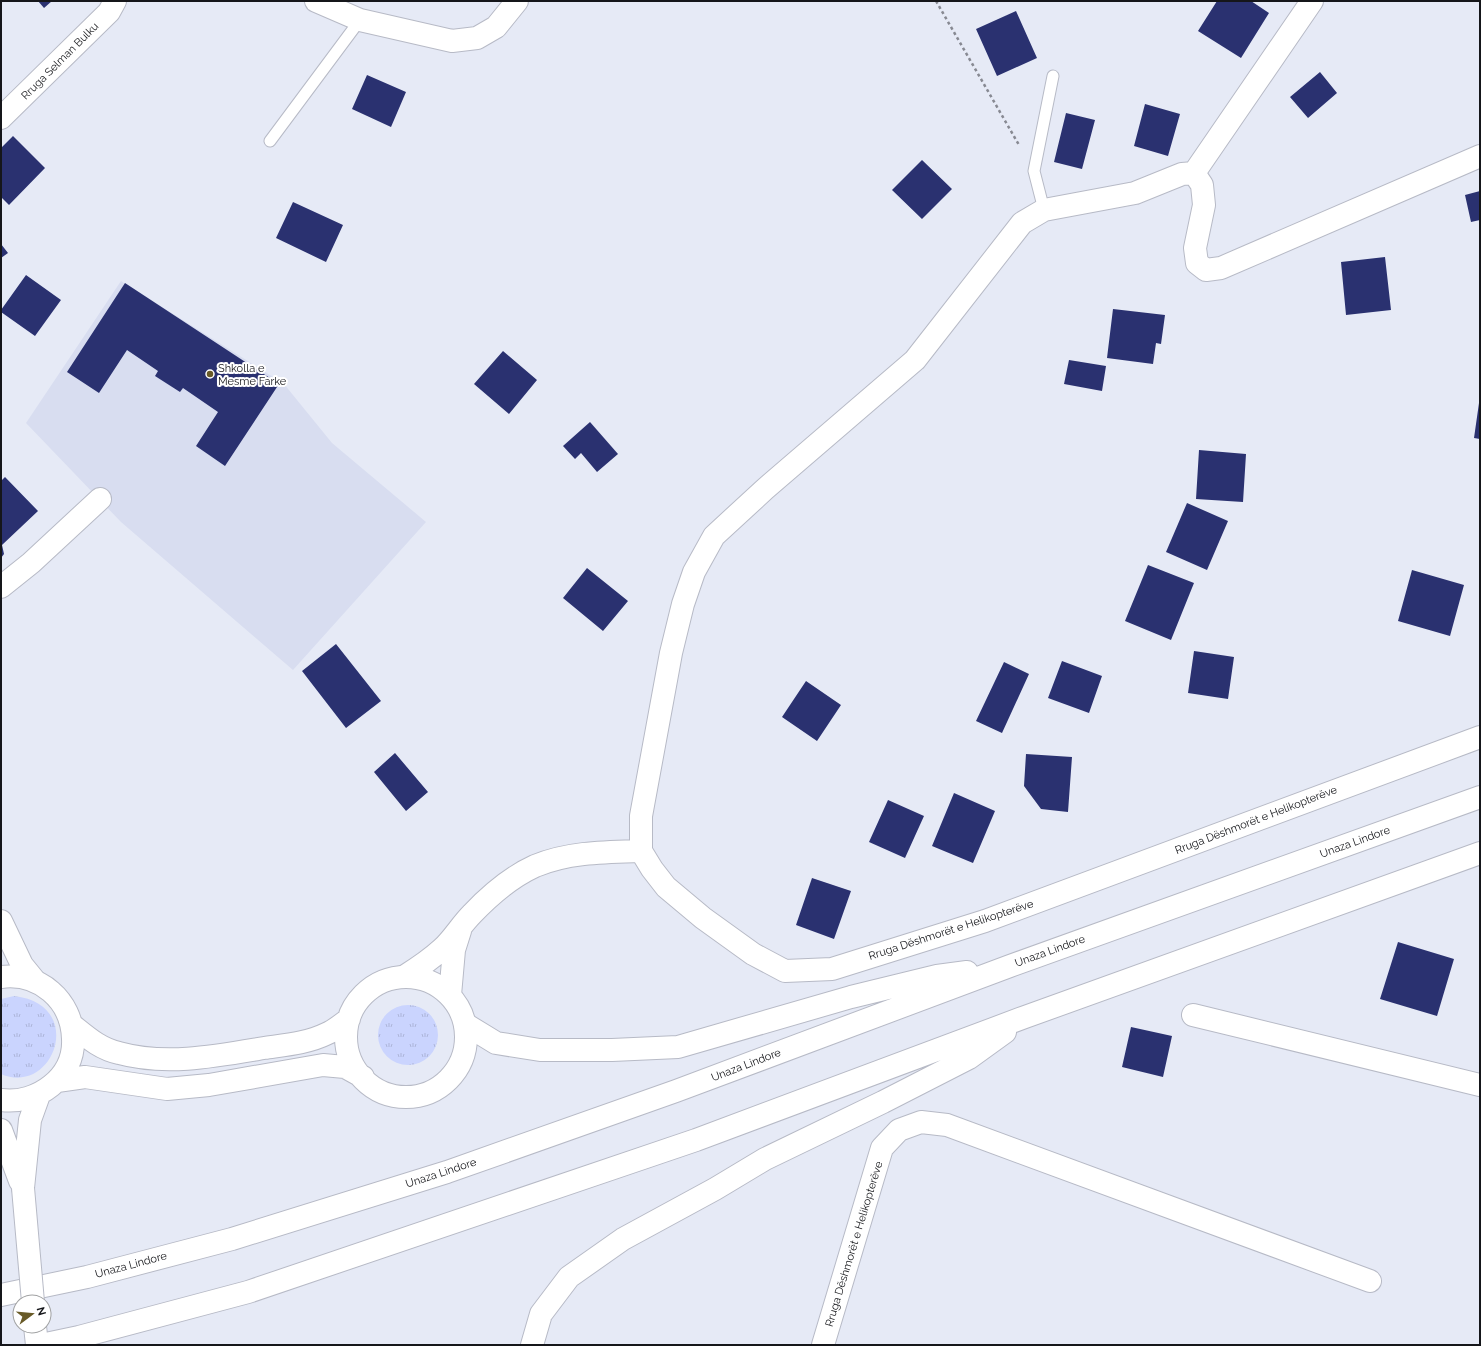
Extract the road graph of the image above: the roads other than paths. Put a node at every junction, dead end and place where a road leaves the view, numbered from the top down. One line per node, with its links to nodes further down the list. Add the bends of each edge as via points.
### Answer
1 (116, 1): 7 (main road, Rruga Selman Bulku, via 109,12)
2 (316, 1): 5 (main road)
3 (517, 1): 5 (main road, via 496,27 477,38 452,41)
4 (1312, 1): 10 (main road)
5 (360, 20): 8 (lane)
6 (1053, 76): 11 (lane, via 1034,171)
7 (1, 118)
8 (270, 141)
9 (1480, 156): 10 (main road, via 1220,268 1206,270 1197,263 1195,248 1204,205 1202,185)
10 (1194, 173): 11 (main road, via 1182,174 1135,193)
11 (1044, 210): 16 (main road, via 1022,223 915,360 714,536 694,572 672,646 641,816)
12 (100, 499): 13 (main road)
13 (1, 587)
14 (1480, 737): 16 (main road, Rruga Dëshmorët e Helikopterëve, via 985,921 832,968 785,971 753,954 666,887)
15 (1480, 797): 20 (main road, Unaza Lindore)
16 (641, 851): 19 (main road, via 575,855 536,866 488,898)
17 (1480, 853): 26 (main road)
18 (1, 921): 23 (main road, via 22,965)
19 (462, 925): 21 (main road, via 443,948); 24 (main road, via 454,950)
20 (1010, 966): 28 (main road, via 930,978 851,997 678,1046 612,1050 540,1050 496,1043); 39 (main road, Unaza Lindore, via 684,1088 447,1172 232,1239 87,1277)
21 (405, 976): 24 (main road, via 427,980); 27 (main road, via 375,985 357,1002)
22 (1, 977): 23 (main road, via 22,977)
23 (35, 981): 29 (main road, via 52,991 64,1007)
24 (450, 995): 28 (main road, via 459,1008)
25 (1192, 1015): 32 (main road)
26 (1025, 1017): 43 (main road, via 696,1140 248,1292); 44 (main road, via 969,1058 765,1159 623,1239 570,1277 541,1314)
27 (349, 1019): 29 (main road, via 328,1034 317,1038 281,1046 191,1058 151,1058 118,1053 96,1045); 30 (main road, via 346,1038 348,1050 354,1066)
28 (465, 1024): 30 (main road, via 463,1056 444,1084 430,1092 400,1096 375,1088)
29 (72, 1025): 31 (main road, via 74,1040 71,1055 66,1069)
30 (362, 1077): 31 (main road, via 345,1067 322,1065 209,1085 167,1089 86,1077)
31 (57, 1081): 33 (main road)
32 (1480, 1085)
33 (39, 1095): 34 (main road, via 19,1101); 36 (main road, via 30,1120)
34 (1, 1100)
35 (1, 1130): 36 (main road)
36 (22, 1188): 38 (main road, bridge)
37 (1370, 1281): 41 (main road, Rruga Dëshmorët e Helikopterëve, via 947,1125 921,1122 899,1130 882,1148)
38 (32, 1294)
39 (1, 1295)
40 (36, 1334): 42 (main road)
41 (824, 1344)
42 (37, 1345)
43 (41, 1345)
44 (532, 1345)

